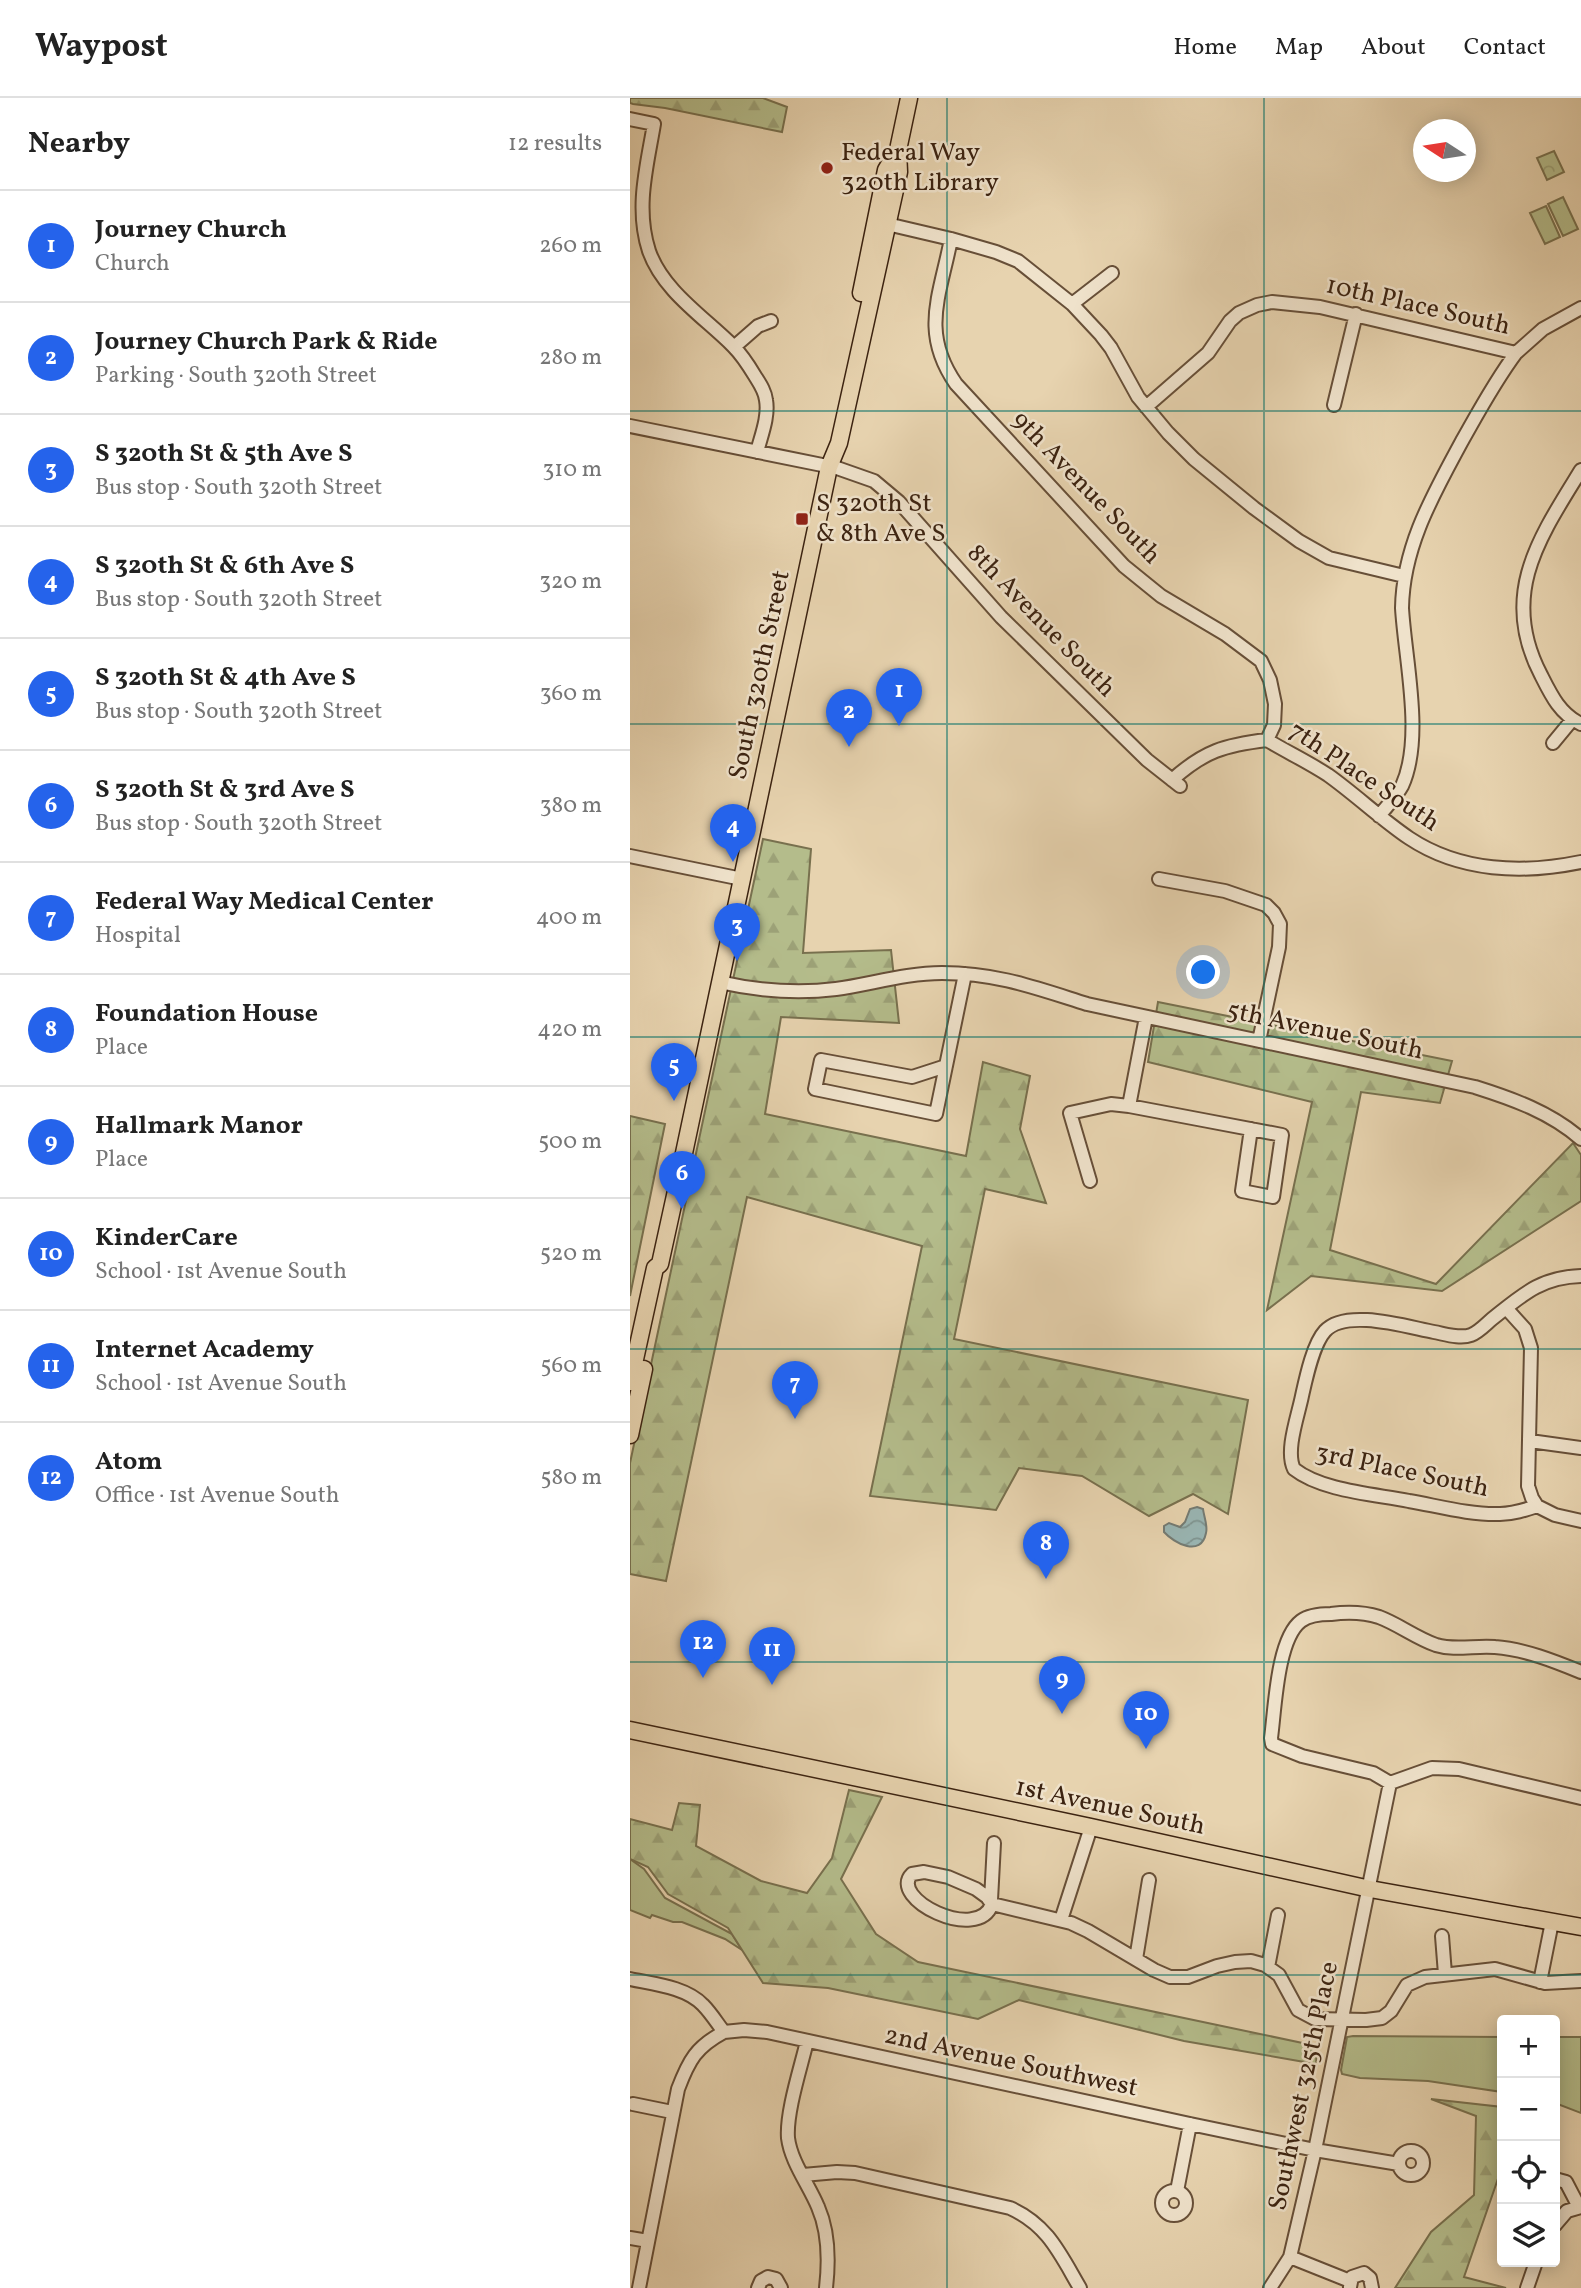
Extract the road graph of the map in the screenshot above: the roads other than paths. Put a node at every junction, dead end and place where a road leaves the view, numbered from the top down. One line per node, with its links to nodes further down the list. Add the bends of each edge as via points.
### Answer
1 (909, 98): 3 (main road, South 320th Street)
2 (630, 119): 12 (street, via 654,124 641,201 649,252 683,300)
3 (896, 153): 4 (main road, South 320th Street, via 900,172); 6 (main road, South 320th Street, via 886,170)
4 (887, 225): 5 (street); 13 (main road, South 320th Street)
5 (951, 239): 8 (street, via 1018,261); 23 (street, 9th Avenue South, via 934,328 946,368 1124,566 1261,662 1275,704 1274,725)
6 (867, 262): 13 (main road, via 871,271); 19 (main road, South 320th Street, via 829,442)
7 (1112, 273): 8 (street)
8 (1072, 304): 16 (street, via 1111,348)
9 (1581, 307): 14 (street, 10th Place South)
10 (1356, 314): 14 (street, 10th Place South); 15 (street); 16 (street, 10th Place South, via 1308,305 1256,305 1230,321 1208,353)
11 (771, 321): 12 (street)
12 (734, 347): 18 (street, via 766,397)
13 (858, 350): 19 (main road, South 320th Street)
14 (1516, 353): 21 (street, via 1423,513)
15 (1334, 405)
16 (1146, 407): 21 (street, via 1194,459 1299,541 1345,563)
17 (630, 426): 18 (street, 8th Avenue South)
18 (757, 452): 19 (street, 8th Avenue South)
19 (829, 467): 25 (street, 8th Avenue South, via 865,477 891,494 1001,617); 29 (main road, South 320th Street)
20 (1581, 470): 22 (street, via 1534,552 1522,599 1537,668 1553,699)
21 (1404, 576): 26 (street, via 1403,635 1412,711 1409,753 1403,784)
22 (1577, 722): 24 (street)
23 (1267, 740): 25 (street, 7th Place South, via 1203,755); 26 (street, 7th Place South, via 1327,775)
24 (1553, 743)
25 (1176, 783)
26 (1379, 816): 28 (street, 7th Place South, via 1429,849 1468,863 1542,869)
27 (630, 856): 29 (street)
28 (1581, 862)
29 (742, 879): 32 (main road, South 320th Street)
30 (1159, 879): 34 (street, via 1225,891 1266,905 1274,913 1280,924 1279,947)
31 (965, 974): 32 (street, 5th Avenue South, via 939,973 803,992); 33 (street, 5th Avenue South, via 1029,984 1087,1004); 35 (street)
32 (719, 982): 40 (main road, South 320th Street)
33 (1146, 1017): 34 (street, 5th Avenue South); 36 (street)
34 (1259, 1041): 38 (street, 5th Avenue South, via 1475,1087 1535,1109)
35 (946, 1066): 35 (street, via 936,1114 815,1089 821,1060 908,1077)
36 (1129, 1106): 37 (street); 39 (street, via 1111,1104 1070,1113)
37 (1251, 1129): 37 (street, via 1282,1135 1273,1197 1242,1191)
38 (1581, 1139)
39 (1090, 1181)
40 (660, 1264): 43 (main road, South 320th Street, via 655,1268); 44 (main road, South 320th Street, via 664,1274)
41 (1581, 1276): 42 (street, via 1542,1283)
42 (1506, 1308): 45 (street, via 1530,1341); 47 (street, 3rd Place South, via 1464,1336 1383,1322 1357,1320 1332,1325 1322,1335 1306,1379 1290,1453 1294,1469 1326,1484 1478,1513 1513,1513)
43 (630, 1382)
44 (630, 1435)
45 (1530, 1441): 46 (street); 47 (street, via 1528,1486)
46 (1581, 1448)
47 (1537, 1506): 48 (street)
48 (1581, 1521)
49 (1581, 1672): 51 (street, via 1550,1659 1495,1647 1435,1644 1363,1613 1301,1620 1283,1654 1272,1744 1373,1773)
50 (630, 1730): 53 (main road, 1st Avenue South)
51 (1390, 1783): 52 (street, via 1432,1768 1459,1769); 56 (street, Southwest 325th Place)
52 (1581, 1798)
53 (1091, 1827): 56 (main road, 1st Avenue South); 59 (street)
54 (994, 1843): 57 (street)
55 (1149, 1880): 63 (street)
56 (1370, 1889): 60 (main road, 1st Avenue South); 69 (street, Southwest 325th Place)
57 (991, 1902): 57 (street, via 988,1911 976,1918 949,1918 913,1896 907,1880 920,1872 940,1874 970,1885); 59 (street)
58 (1278, 1915): 64 (street)
59 (1061, 1920): 63 (street)
60 (1552, 1922): 61 (main road, 1st Avenue South); 68 (street)
61 (1581, 1927)
62 (1442, 1936): 65 (street)
63 (1136, 1959): 64 (street, via 1175,1978 1239,1961)
64 (1268, 1966): 69 (street, via 1279,1975 1302,2014)
65 (1445, 1974): 68 (street, via 1497,1969); 69 (street, via 1409,1983 1382,2018)
66 (630, 1979): 70 (street, via 696,1999)
67 (1581, 1980): 68 (street)
68 (1539, 1982)
69 (1342, 2020): 75 (street, Southwest 325th Place)
70 (724, 2032): 71 (street, 2nd Avenue Southwest, via 744,2029); 73 (street, via 705,2042 689,2061)
71 (807, 2041): 74 (street, 2nd Avenue Southwest); 77 (street, via 788,2137)
72 (631, 2103): 73 (street)
73 (672, 2112): 83 (street)
74 (1190, 2124): 75 (street, 2nd Avenue Southwest); 79 (street)
75 (1315, 2150): 76 (street, 2nd Avenue Southwest); 84 (street, Southwest 325th Place)
76 (1399, 2164)
77 (803, 2175): 90 (street, via 823,2218); 91 (street, via 855,2173 1010,2208 1051,2237)
78 (1560, 2179): 80 (street)
79 (1177, 2191)
80 (1580, 2207): 81 (street)
81 (1560, 2217)
82 (630, 2238): 83 (street)
83 (648, 2241): 87 (street)
84 (1290, 2257): 86 (street); 92 (street, Southwest 325th Place)
85 (1534, 2267): 94 (street)
86 (1350, 2284): 93 (street, via 1364,2273)
87 (639, 2288)
88 (758, 2288): 89 (street, via 768,2277 776,2279)
89 (781, 2288)
90 (826, 2288)
91 (1080, 2288)
92 (1270, 2288)
93 (1373, 2288)
94 (1527, 2288)

